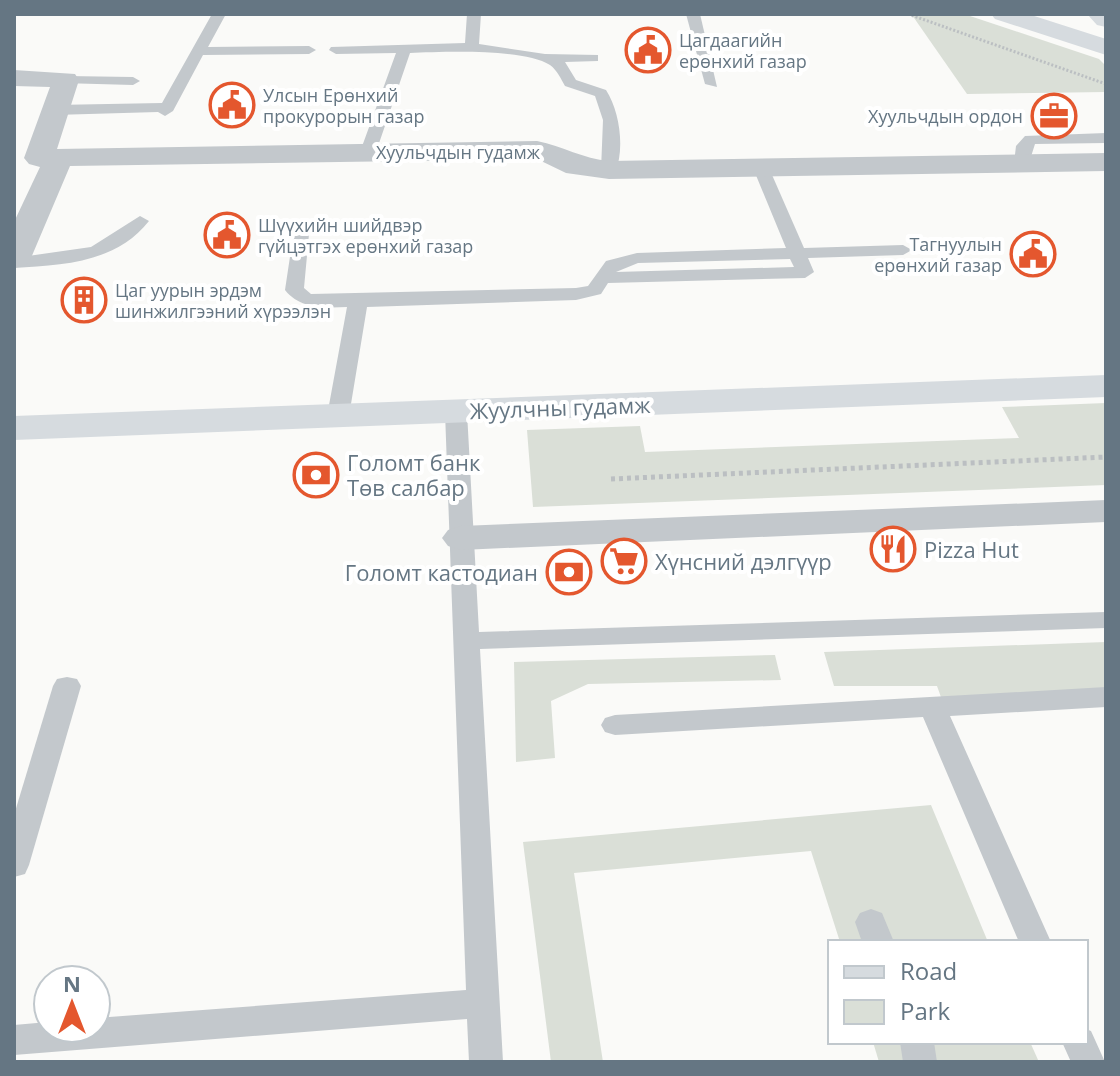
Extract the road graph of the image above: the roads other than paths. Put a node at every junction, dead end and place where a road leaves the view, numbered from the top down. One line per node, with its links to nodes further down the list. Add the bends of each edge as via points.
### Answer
1 (219, 14): 12 (lane)
2 (474, 14): 7 (lane)
3 (693, 14): 18 (lane)
4 (1003, 14): 8 (main road)
5 (1099, 14): 6 (main road)
6 (1106, 20)
7 (472, 47): 9 (lane); 13 (lane)
8 (1106, 47)
9 (405, 49): 11 (lane); 21 (lane)
10 (309, 50): 12 (lane)
11 (336, 50)
12 (199, 51): 19 (lane, via 166,109)
13 (545, 58): 14 (lane); 26 (lane, via 559,64 570,83 603,96 611,142)
14 (593, 58)
15 (14, 78): 16 (street)
16 (66, 80): 17 (lane); 19 (street)
17 (133, 81)
18 (712, 84)
19 (54, 110): 22 (street, via 39,158)
20 (1106, 138): 24 (lane, via 1031,139 1024,146)
21 (368, 152): 22 (street, Хуульчдын гудамж); 26 (street, Хуульчдын гудамж, via 537,150 577,167)
22 (58, 160): 31 (street)
23 (1106, 162): 24 (street, Хуульчдын гудамж)
24 (1022, 163): 25 (street, Хуульчдын гудамж)
25 (761, 168): 26 (street, Хуульчдын гудамж); 30 (lane)
26 (609, 170)
27 (140, 221): 31 (lane, via 122,242 84,258)
28 (300, 234): 33 (lane, via 294,290 306,299)
29 (903, 250): 30 (lane)
30 (797, 252): 32 (lane, via 637,258 612,265); 32 (lane, via 807,278)
31 (14, 260)
32 (604, 278): 33 (lane, via 594,290 576,294)
33 (358, 301): 36 (lane)
34 (1106, 386): 35 (main road, Жуулчны гудамж)
35 (456, 412): 36 (main road, Жуулчны гудамж); 39 (lane)
36 (338, 416): 37 (main road, Жуулчны гудамж)
37 (14, 428)
38 (1106, 511): 39 (street)
39 (461, 538): 41 (lane)
40 (1106, 620): 41 (lane)
41 (465, 641): 48 (lane)
42 (67, 686): 46 (lane)
43 (1106, 697): 44 (lane)
44 (932, 707): 45 (lane); 47 (lane)
45 (615, 725)
46 (14, 865)
47 (1034, 940)
48 (483, 1003): 49 (lane); 50 (lane)
49 (14, 1040)
50 (486, 1062)

